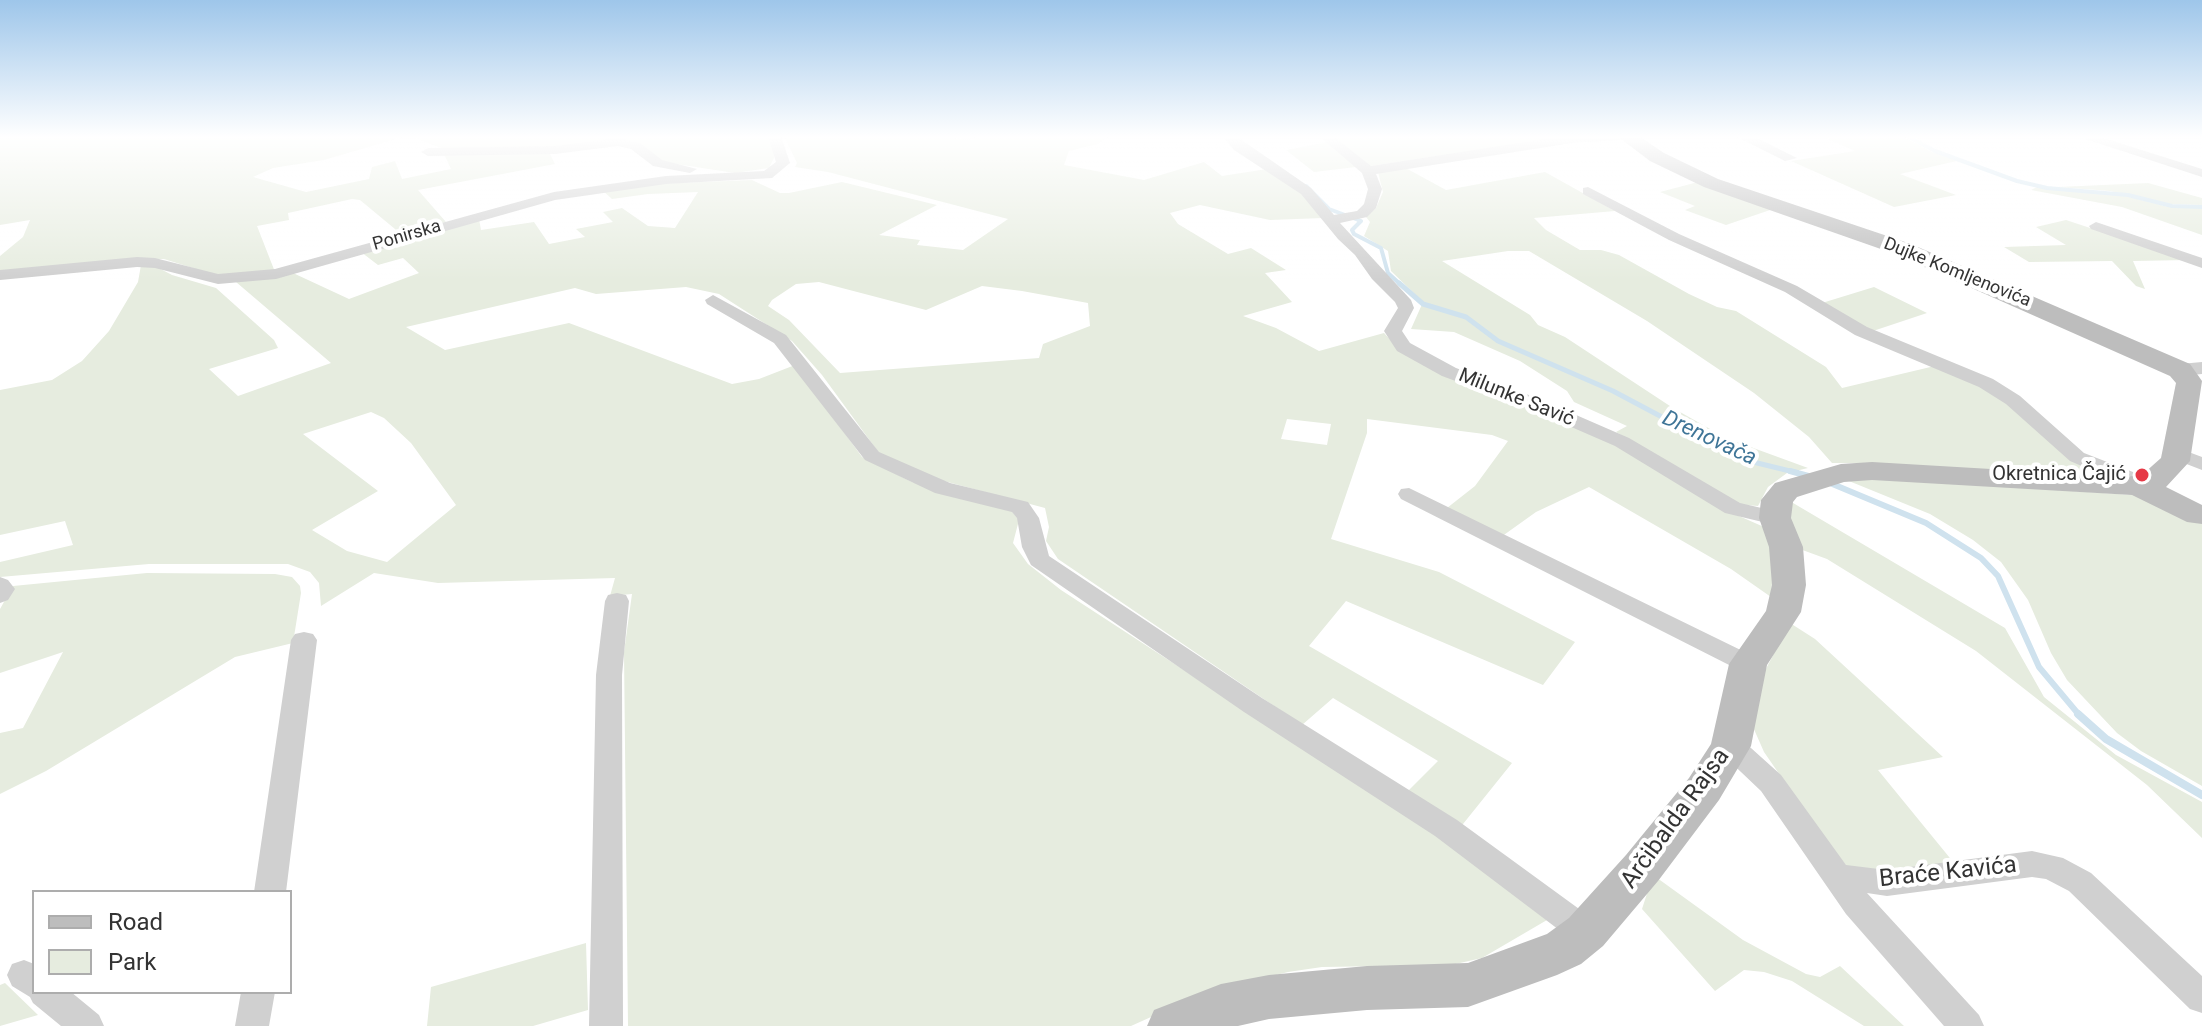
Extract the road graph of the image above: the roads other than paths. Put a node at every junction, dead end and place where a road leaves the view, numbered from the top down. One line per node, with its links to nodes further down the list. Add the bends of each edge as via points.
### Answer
1 (639, 184): 9 (street, Ponirska, via 554,196 265,276 218,279 137,262)
2 (1295, 184): 6 (street, Milunke Savić)
3 (1373, 184): 6 (street, via 1368,210)
4 (1714, 184): 11 (street, Dujke Komljenovića, via 1915,254)
5 (1588, 191): 13 (street, via 1674,237 1791,289 1861,331 1979,378 2013,400 2077,457)
6 (1345, 218): 16 (street, Milunke Savić, via 1343,236 1403,300 1406,308 1393,331 1403,347 1449,372 1622,442 1733,508)
7 (2096, 226): 8 (street)
8 (2202, 263)
9 (0, 275)
10 (713, 300): 25 (street, via 780,339 872,456 943,488 1020,507 1039,560 1446,828)
11 (2191, 369): 12 (street, Dujke Komljenovića, via 2177,443)
12 (2190, 459): 13 (street)
13 (2140, 484): 15 (street); 16 (street, via 2100,487 1872,471 1817,479 1786,490 1777,500)
14 (1409, 494): 21 (street)
15 (2198, 515)
16 (1775, 518): 21 (street, Arčibalda Rajsa, via 1786,547 1789,585 1783,612)
17 (0, 585): 18 (street)
18 (0, 595)
19 (617, 601): 31 (street, via 609,675)
20 (304, 640): 24 (street)
21 (1748, 664): 22 (street, Arčibalda Rajsa)
22 (1731, 746): 23 (street, Braće Kavića, via 1771,783); 25 (street, Arčibalda Rajsa, via 1704,789)
23 (1837, 877): 28 (street, Braće Kavića, via 1887,883 2032,864 2052,867 2090,891); 33 (street, Braće Kavića, via 1877,930)
24 (270, 890)
25 (1586, 932): 32 (street, Arčibalda Rajsa, via 1540,960 1468,985 1269,997 1221,1007)
26 (48, 994): 29 (street)
27 (258, 994): 30 (street)
28 (2202, 998)
29 (87, 1026)
30 (252, 1026)
31 (606, 1026)
32 (1172, 1026)
33 (1967, 1026)

